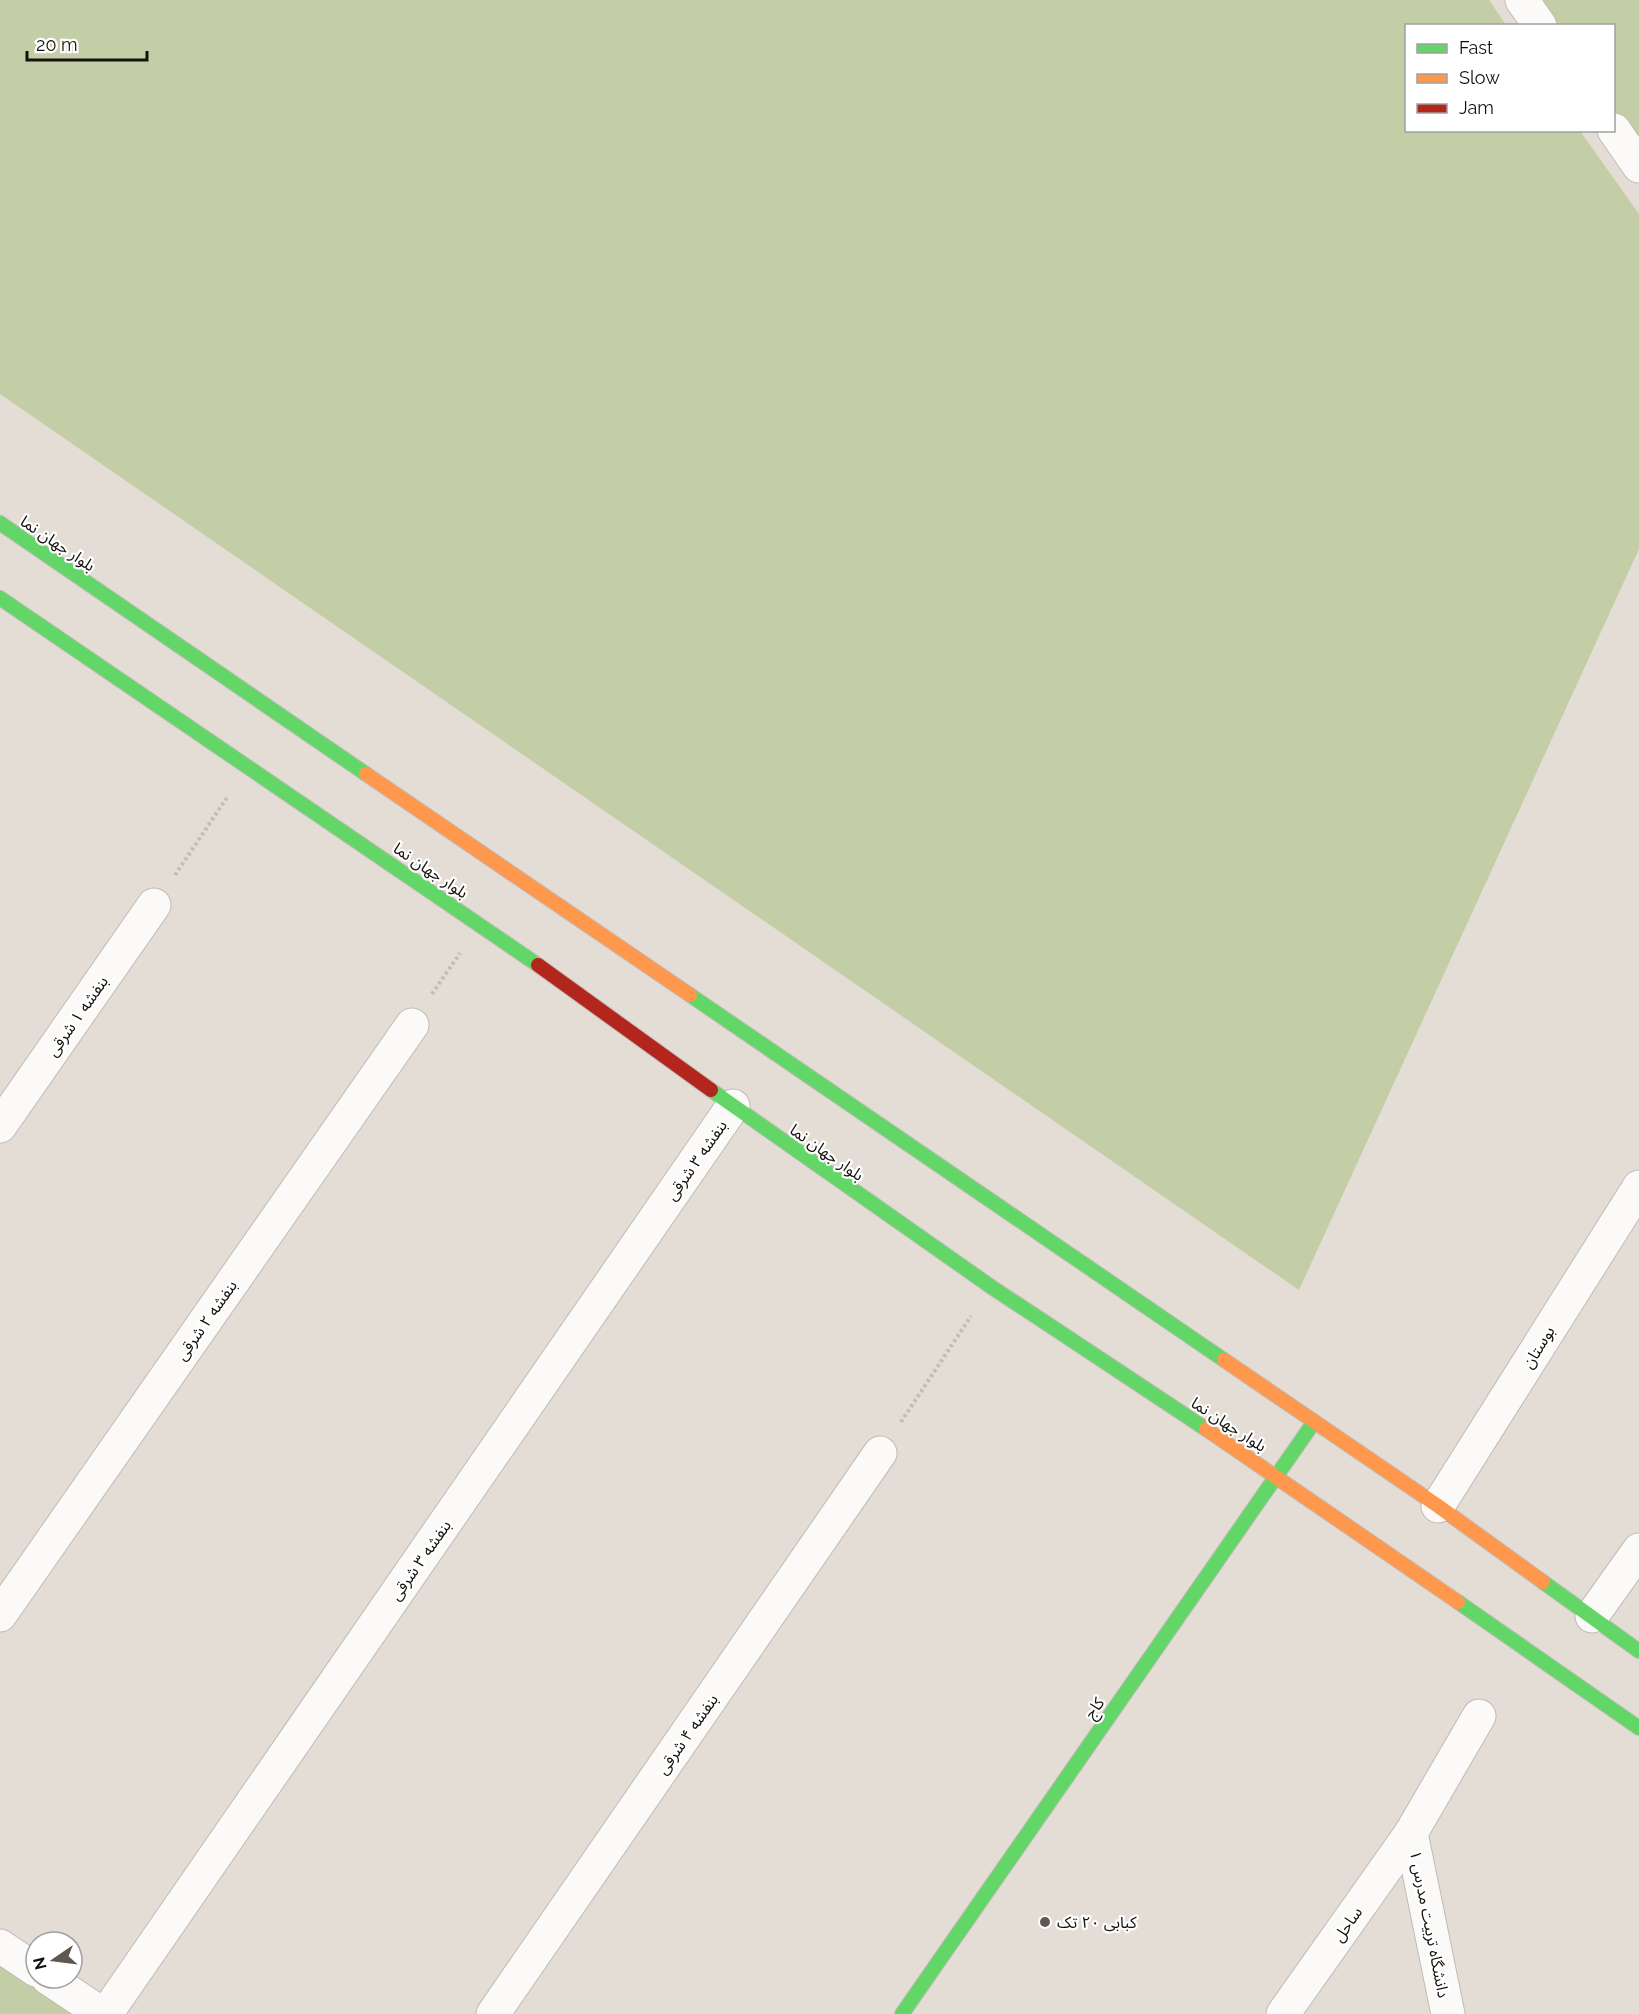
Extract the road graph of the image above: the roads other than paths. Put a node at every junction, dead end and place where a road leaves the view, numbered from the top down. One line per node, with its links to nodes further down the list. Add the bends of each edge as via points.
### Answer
1 (1522, 0): 2 (street)
2 (1539, 24)
3 (1615, 131): 4 (street)
4 (1639, 166)
5 (0, 523): 12 (street, بلوار جهان نما)
6 (0, 598): 9 (street, بلوار جهان نما, via 480,923)
7 (154, 905): 10 (street, بنفشه ۱ شرقی)
8 (412, 1025): 17 (street, بنفشه ۲ شرقی)
9 (733, 1106): 14 (street, بلوار جهان نما, via 990,1286); 27 (street, بنفشه ۳ شرقی)
10 (0, 1126)
11 (1639, 1187): 15 (street, بوستان)
12 (1314, 1422): 14 (street, کاج); 15 (street, بلوار جهان نما)
13 (880, 1453): 28 (street, بنفشه ۴ شرقی)
14 (1276, 1475): 21 (street, بلوار جهان نما); 29 (street, کاج)
15 (1437, 1506): 18 (street, بلوار جهان نما)
16 (1639, 1550): 18 (street)
17 (0, 1615)
18 (1592, 1616): 19 (street, بلوار جهان نما)
19 (1639, 1651)
20 (1479, 1716): 22 (street, ساحل)
21 (1639, 1728)
22 (1412, 1833): 30 (street, ساحل); 31 (street, ۱ دانشگاه تربیت مدرس)
23 (0, 1946): 24 (street)
24 (24, 1962)
25 (66, 1990): 26 (street)
26 (102, 2014)
27 (106, 2014)
28 (493, 2014)
29 (902, 2014)
30 (1283, 2014)
31 (1448, 2014)

